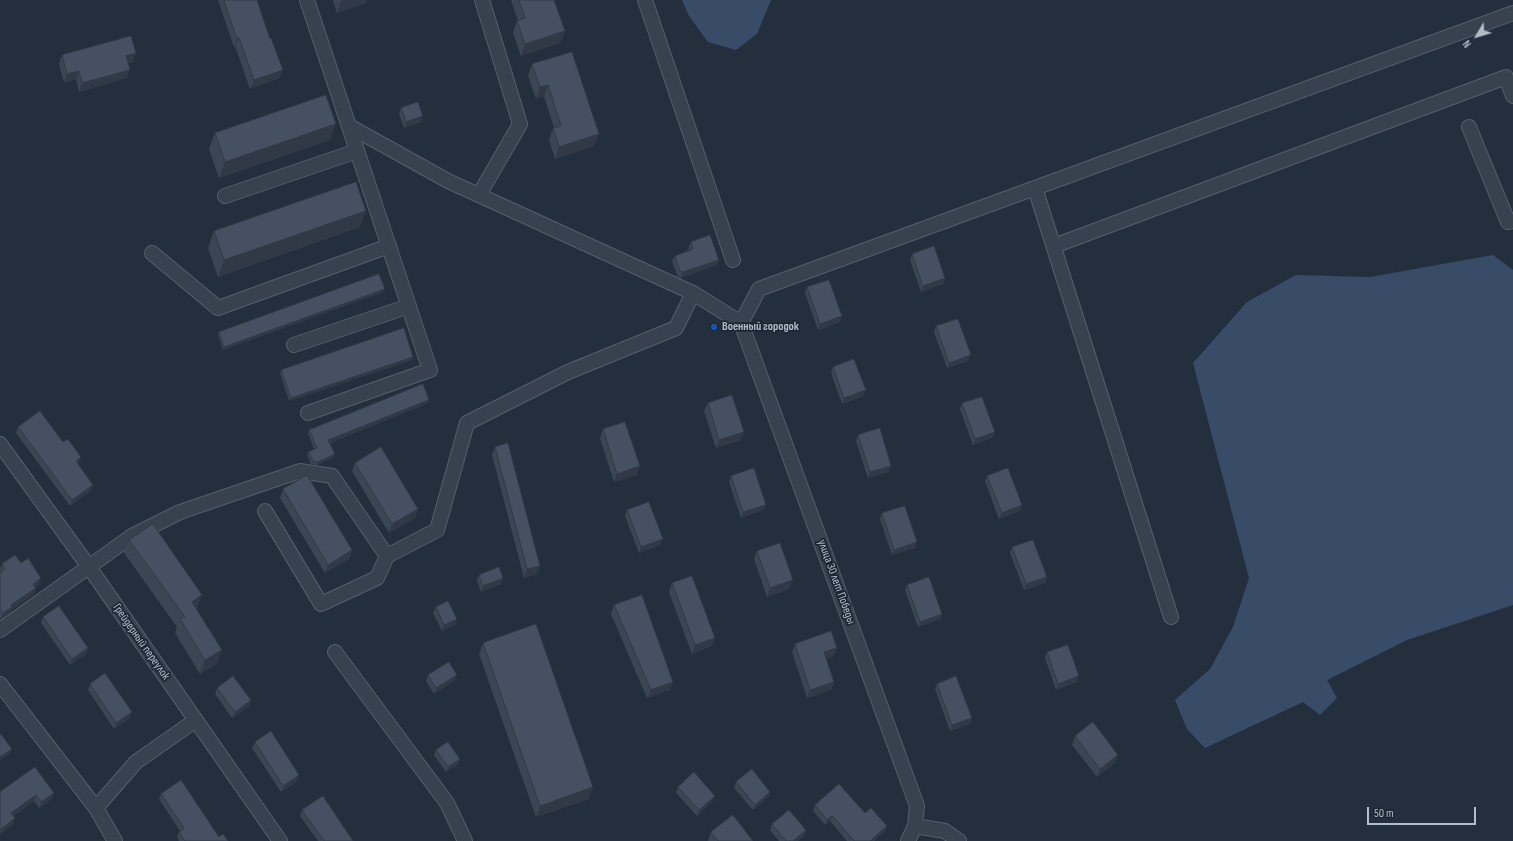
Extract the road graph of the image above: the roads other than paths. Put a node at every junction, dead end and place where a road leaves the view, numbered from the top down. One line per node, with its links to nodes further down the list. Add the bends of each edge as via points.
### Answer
1 (307, 0): 6 (street)
2 (482, 0): 10 (street, via 520,124)
3 (645, 0): 16 (street)
4 (1513, 13): 9 (street)
5 (1513, 96): 14 (street, via 1506,77)
6 (349, 126): 8 (street); 10 (street, via 448,181)
7 (1469, 127): 12 (street, via 1508,222)
8 (357, 151): 11 (street); 13 (street)
9 (1034, 188): 14 (street); 19 (street, via 759,289)
10 (479, 195): 17 (street)
11 (225, 196)
12 (1513, 221)
13 (389, 246): 15 (street, via 218,308); 18 (street)
14 (1054, 246): 26 (street)
15 (152, 254)
16 (733, 260)
17 (693, 293): 19 (street); 24 (street, via 676,328 568,372 467,423 437,530)
18 (409, 306): 20 (street); 21 (street, via 430,370)
19 (741, 323): 32 (street, улица 30 лет Победы, via 917,806)
20 (294, 345)
21 (308, 413)
22 (2, 452): 25 (street, Грейдерный переулок)
23 (265, 511): 24 (street, via 321,604 377,578)
24 (387, 556): 25 (street, via 332,476 300,470 180,512 132,536)
25 (89, 567): 27 (street); 30 (street, Грейдерный переулок)
26 (1171, 618)
27 (0, 630)
28 (335, 652): 35 (street, via 447,803)
29 (0, 684): 31 (street)
30 (196, 720): 31 (street, via 136,762); 34 (street, Грейдерный переулок)
31 (96, 808): 33 (street)
32 (915, 826): 36 (street, улица 30 лет Победы); 37 (street, via 945,831)
33 (115, 841)
34 (280, 841)
35 (465, 841)
36 (908, 841)
37 (959, 841)

